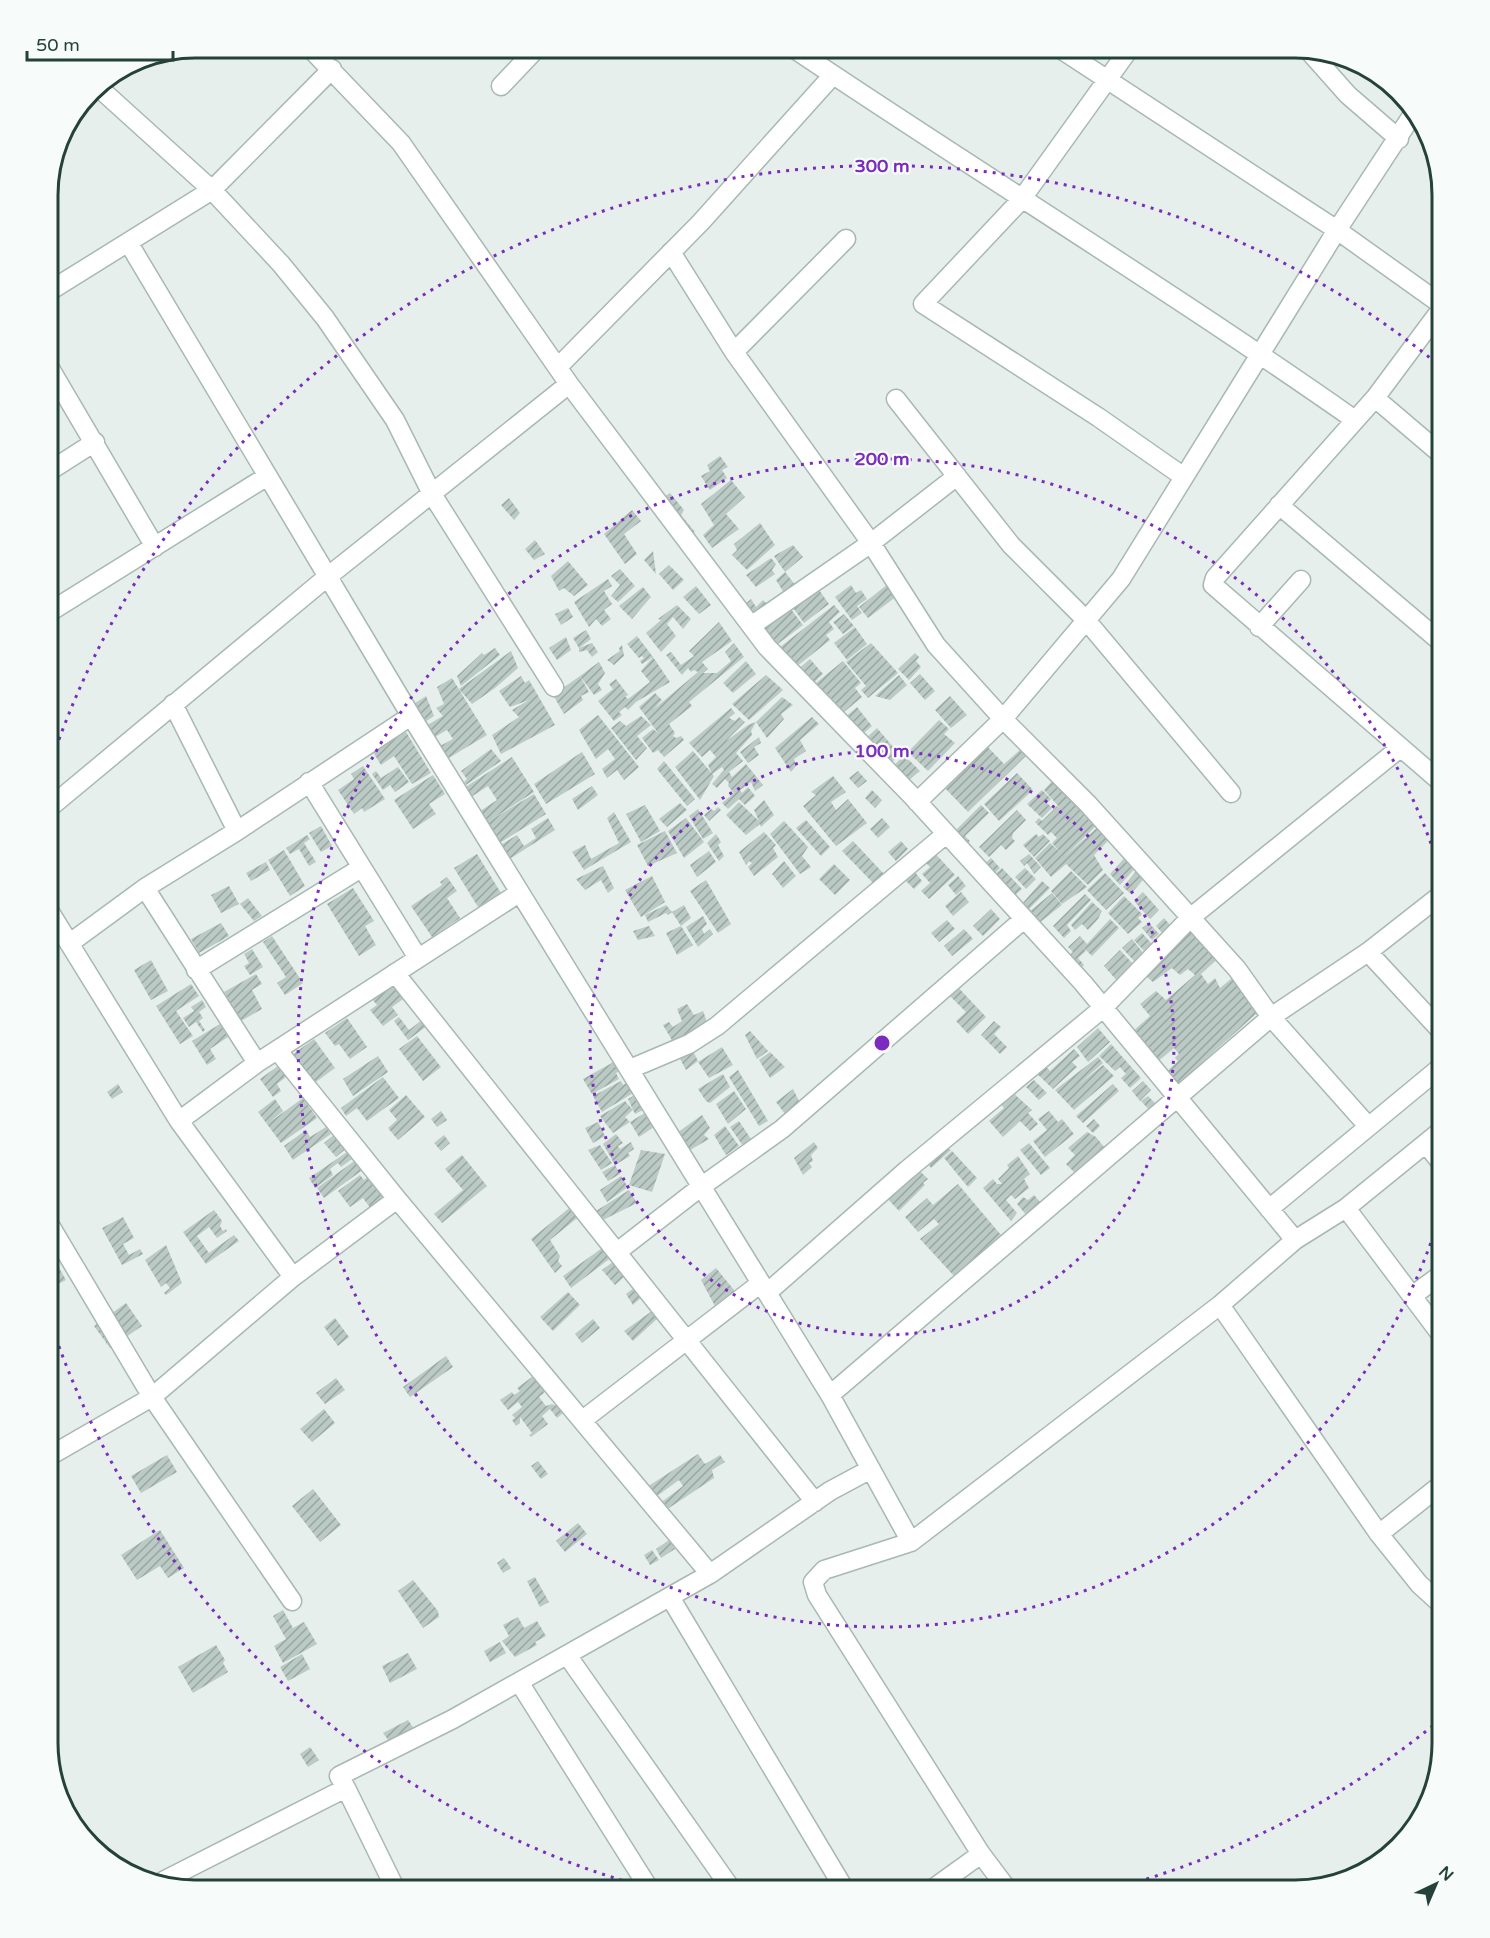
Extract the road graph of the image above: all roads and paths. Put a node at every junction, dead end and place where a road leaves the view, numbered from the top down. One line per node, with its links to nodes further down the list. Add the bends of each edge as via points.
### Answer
1 (321, 58): 7 (street)
2 (527, 58): 10 (street)
3 (820, 59): 8 (street)
4 (1076, 59): 9 (street)
5 (1122, 59): 9 (street)
6 (1318, 61): 13 (street, via 1348,95)
7 (332, 69): 14 (street); 25 (street, via 401,143)
8 (833, 75): 15 (street); 19 (street)
9 (1107, 79): 15 (street); 16 (street)
10 (501, 86)
11 (105, 93): 14 (street)
12 (1409, 122): 13 (street)
13 (1399, 139): 16 (street)
14 (212, 190): 18 (street); 37 (street, via 325,318 395,420)
15 (1021, 200): 24 (street); 36 (street, via 923,304)
16 (1337, 230): 21 (street); 24 (street)
17 (846, 239): 23 (street)
18 (128, 242): 20 (street); 35 (street)
19 (671, 252): 23 (street); 25 (street)
20 (59, 285)
21 (1432, 300)
22 (1432, 321): 28 (street)
23 (734, 352): 39 (street)
24 (1261, 354): 30 (street); 36 (street)
25 (558, 366): 27 (street)
26 (59, 383): 31 (street)
27 (569, 384): 37 (street); 45 (street)
28 (1375, 398): 30 (street); 32 (street)
29 (896, 399): 34 (street)
30 (1355, 420): 38 (street)
31 (95, 442): 33 (street); 40 (street)
32 (1432, 446)
33 (59, 465)
34 (957, 476): 39 (street); 44 (street, via 1011,545)
35 (266, 477): 40 (street); 41 (street)
36 (1184, 477): 44 (street, via 1121,579)
37 (432, 494): 41 (street); 48 (street)
38 (1279, 505): 46 (street, via 1213,585); 47 (street)
39 (871, 543): 45 (street); 51 (street, via 936,645)
40 (155, 547): 43 (street)
41 (326, 578): 49 (street); 50 (street)
42 (1302, 580): 46 (street)
43 (59, 606)
44 (1086, 620): 51 (street); 55 (street)
45 (751, 626): 57 (street, via 766,647)
46 (1259, 627): 52 (street)
47 (1432, 635)
48 (554, 687)
49 (174, 704): 56 (street); 58 (street)
50 (411, 716): 54 (street); 62 (street)
51 (1003, 719): 57 (street); 64 (street, via 1053,766)
52 (1400, 748): 53 (street); 64 (street)
53 (1432, 775)
54 (309, 782): 58 (street); 60 (street)
55 (1231, 793)
56 (59, 800)
57 (917, 802): 59 (street)
58 (237, 831): 61 (street)
59 (946, 834): 65 (street); 77 (street, via 717,1026 689,1044)
60 (361, 868): 69 (street); 70 (street)
61 (145, 888): 67 (street); 70 (street)
62 (519, 893): 69 (street); 77 (street)
63 (1432, 902): 68 (street)
64 (1190, 918): 72 (street); 73 (street, via 1237,969)
65 (1024, 919): 72 (street); 85 (street, via 782,1129)
66 (59, 926): 67 (street)
67 (70, 943): 80 (street)
68 (1368, 952): 73 (street); 74 (street)
69 (418, 958): 71 (street)
70 (196, 970): 76 (street)
71 (395, 973): 75 (street); 91 (street)
72 (1103, 1008): 79 (street); 94 (street)
73 (1271, 1017): 79 (street); 81 (street)
74 (1432, 1021)
75 (278, 1051): 76 (street); 86 (street)
76 (257, 1063): 80 (street)
77 (630, 1069): 85 (street)
78 (1432, 1074): 81 (street)
79 (1176, 1097): 88 (street); 99 (street)
80 (179, 1121): 92 (street)
81 (1368, 1126): 88 (street)
82 (1432, 1139): 83 (street)
83 (1426, 1144): 84 (street); 87 (street)
84 (1432, 1152)
85 (702, 1186): 91 (street); 94 (street)
86 (397, 1199): 92 (street); 101 (street)
87 (1346, 1208): 89 (street); 95 (street)
88 (1269, 1209): 89 (street)
89 (1295, 1240): 96 (street)
90 (59, 1241): 100 (street)
91 (617, 1252): 98 (street)
92 (293, 1277): 100 (street)
93 (1432, 1281): 95 (street)
94 (765, 1288): 98 (street); 99 (street)
95 (1412, 1296): 97 (street)
96 (1220, 1305): 106 (street); 107 (street)
97 (1432, 1323)
98 (688, 1340): 101 (street); 105 (street)
99 (830, 1395): 103 (street)
100 (152, 1397): 102 (street); 111 (street)
101 (584, 1419): 108 (street)
102 (59, 1451)
103 (871, 1469): 105 (street); 107 (street)
104 (1432, 1492): 106 (street)
105 (815, 1502): 108 (street)
106 (1379, 1534): 109 (street)
107 (911, 1542): 115 (street, via 824,1570 813,1582 817,1595)
108 (710, 1574): 110 (street)
109 (1432, 1596)
110 (670, 1597): 112 (street); 120 (street)
111 (292, 1601)
112 (567, 1655): 113 (street); 119 (street)
113 (519, 1682): 114 (street, via 339,1776); 118 (street)
114 (346, 1788): 116 (street); 117 (street)
115 (981, 1854): 121 (street); 122 (street)
116 (171, 1877)
117 (391, 1880)
118 (644, 1880)
119 (725, 1880)
120 (838, 1880)
121 (946, 1880)
122 (1000, 1880)

